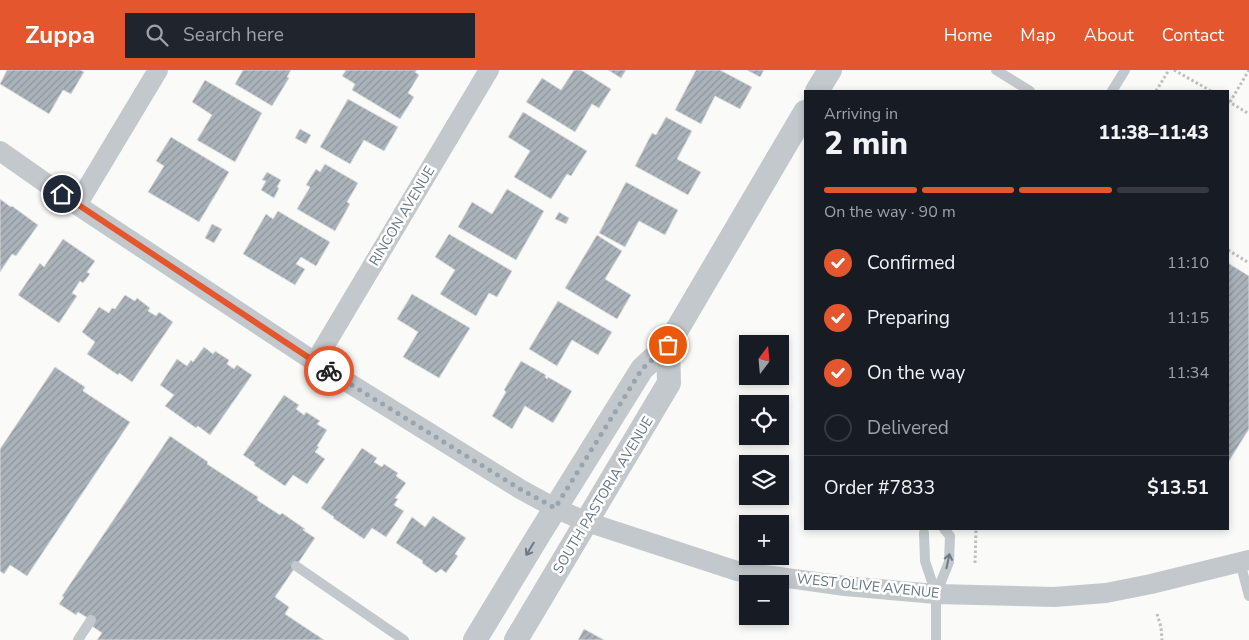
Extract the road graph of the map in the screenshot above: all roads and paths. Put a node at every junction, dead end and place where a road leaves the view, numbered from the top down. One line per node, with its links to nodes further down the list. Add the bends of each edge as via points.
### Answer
1 (158, 70): 19 (street)
2 (489, 70): 23 (street, RINCON AVENUE)
3 (830, 70): 9 (street)
4 (996, 70): 10 (lane)
5 (1125, 70): 11 (lane)
6 (1169, 70): 12 (path)
7 (1174, 70): 13 (path)
8 (1249, 70): 14 (path)
9 (818, 90)
10 (1028, 90)
11 (1113, 90)
12 (1157, 90)
13 (1209, 90)
14 (1229, 100)
15 (1229, 103): 17 (path)
16 (804, 114): 22 (street)
17 (1249, 114)
18 (0, 151): 19 (street, WEST OLIVE AVENUE)
19 (77, 205): 23 (street, WEST OLIVE AVENUE)
20 (1229, 251): 21 (path)
21 (1249, 263)
22 (668, 345): 24 (street, via 642,369); 25 (street, SOUTH PASTORIA AVENUE, via 669,383)
23 (315, 362): 24 (street, WEST OLIVE AVENUE)
24 (555, 508): 25 (street, WEST OLIVE AVENUE); 38 (street, one-way to 38)
25 (587, 522): 32 (street, WEST OLIVE AVENUE, via 737,571 845,586); 39 (street, SOUTH PASTORIA AVENUE)
26 (945, 530): 32 (lane, one-way to 26, via 949,562 950,536)
27 (976, 530): 30 (path)
28 (924, 533): 32 (lane, via 925,561)
29 (1245, 561): 32 (street, WEST OLIVE AVENUE, via 1106,593 1054,597); 33 (lane)
30 (975, 563)
31 (296, 566): 37 (lane)
32 (936, 594): 40 (lane)
33 (1249, 596)
34 (1157, 614): 41 (path)
35 (91, 620): 36 (lane)
36 (78, 640)
37 (404, 640)
38 (475, 640)
39 (516, 640)
40 (936, 640)
41 (1162, 640)

